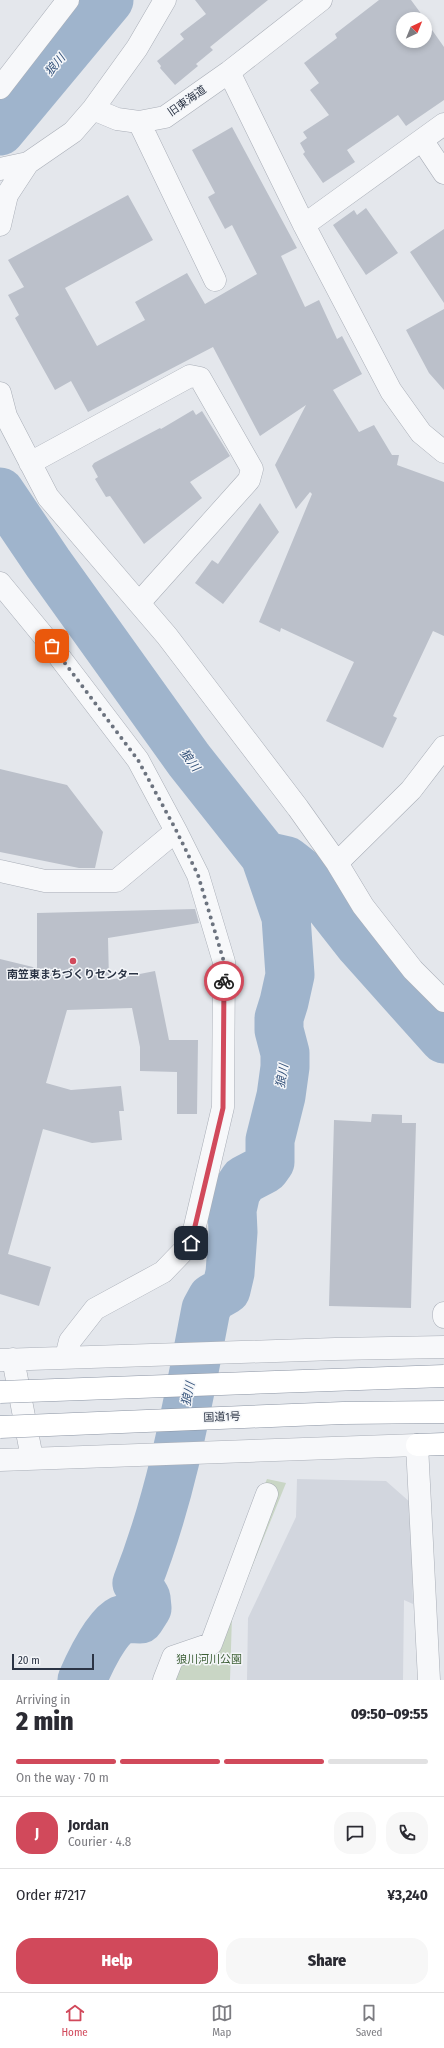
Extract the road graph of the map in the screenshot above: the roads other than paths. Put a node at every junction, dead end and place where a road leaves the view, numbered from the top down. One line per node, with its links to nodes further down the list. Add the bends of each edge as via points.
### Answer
1 (68, 0): 5 (street)
2 (165, 0): 6 (street, via 137,48)
3 (321, 0): 4 (street, 旧東海道)
4 (229, 72): 7 (street, 旧東海道, via 165,117); 14 (street)
5 (0, 88)
6 (93, 109): 7 (street, 旧東海道, via 117,119); 10 (street, via 73,132)
7 (138, 122): 15 (street)
8 (444, 124): 9 (street)
9 (422, 140): 12 (street); 14 (street)
10 (28, 163): 11 (street); 13 (street, via 6,195)
11 (0, 169)
12 (444, 173)
13 (0, 225)
14 (304, 225): 17 (street, via 391,391 421,434)
15 (215, 280)
16 (0, 393): 18 (street, via 6,416)
17 (444, 452)
18 (30, 463): 20 (street, via 48,497); 20 (street, via 190,376 200,378 252,469 249,480)
19 (0, 583): 22 (street, via 138,760)
20 (139, 603): 23 (street, via 167,636)
21 (444, 747): 23 (street, via 411,790)
22 (176, 830): 24 (street, via 116,881 45,881); 29 (street, via 198,875 224,962 223,1108 191,1243 163,1272 95,1309 70,1341)
23 (337, 863): 25 (street, via 363,906 413,970)
24 (0, 871)
25 (444, 1001)
26 (444, 1313): 27 (street)
27 (444, 1317)
28 (444, 1347): 29 (street)
29 (66, 1357): 30 (street)
30 (7, 1360): 37 (street)
31 (444, 1376): 32 (highway, bridge)
32 (0, 1392)
33 (444, 1412): 34 (highway, 国道1号, bridge, via 343,1413)
34 (0, 1427)
35 (444, 1444): 36 (highway)
36 (417, 1445): 37 (street); 41 (street)
37 (32, 1458): 38 (street)
38 (0, 1460)
39 (267, 1494): 40 (street, via 211,1644 173,1657)
40 (164, 1680)
41 (429, 1680)

